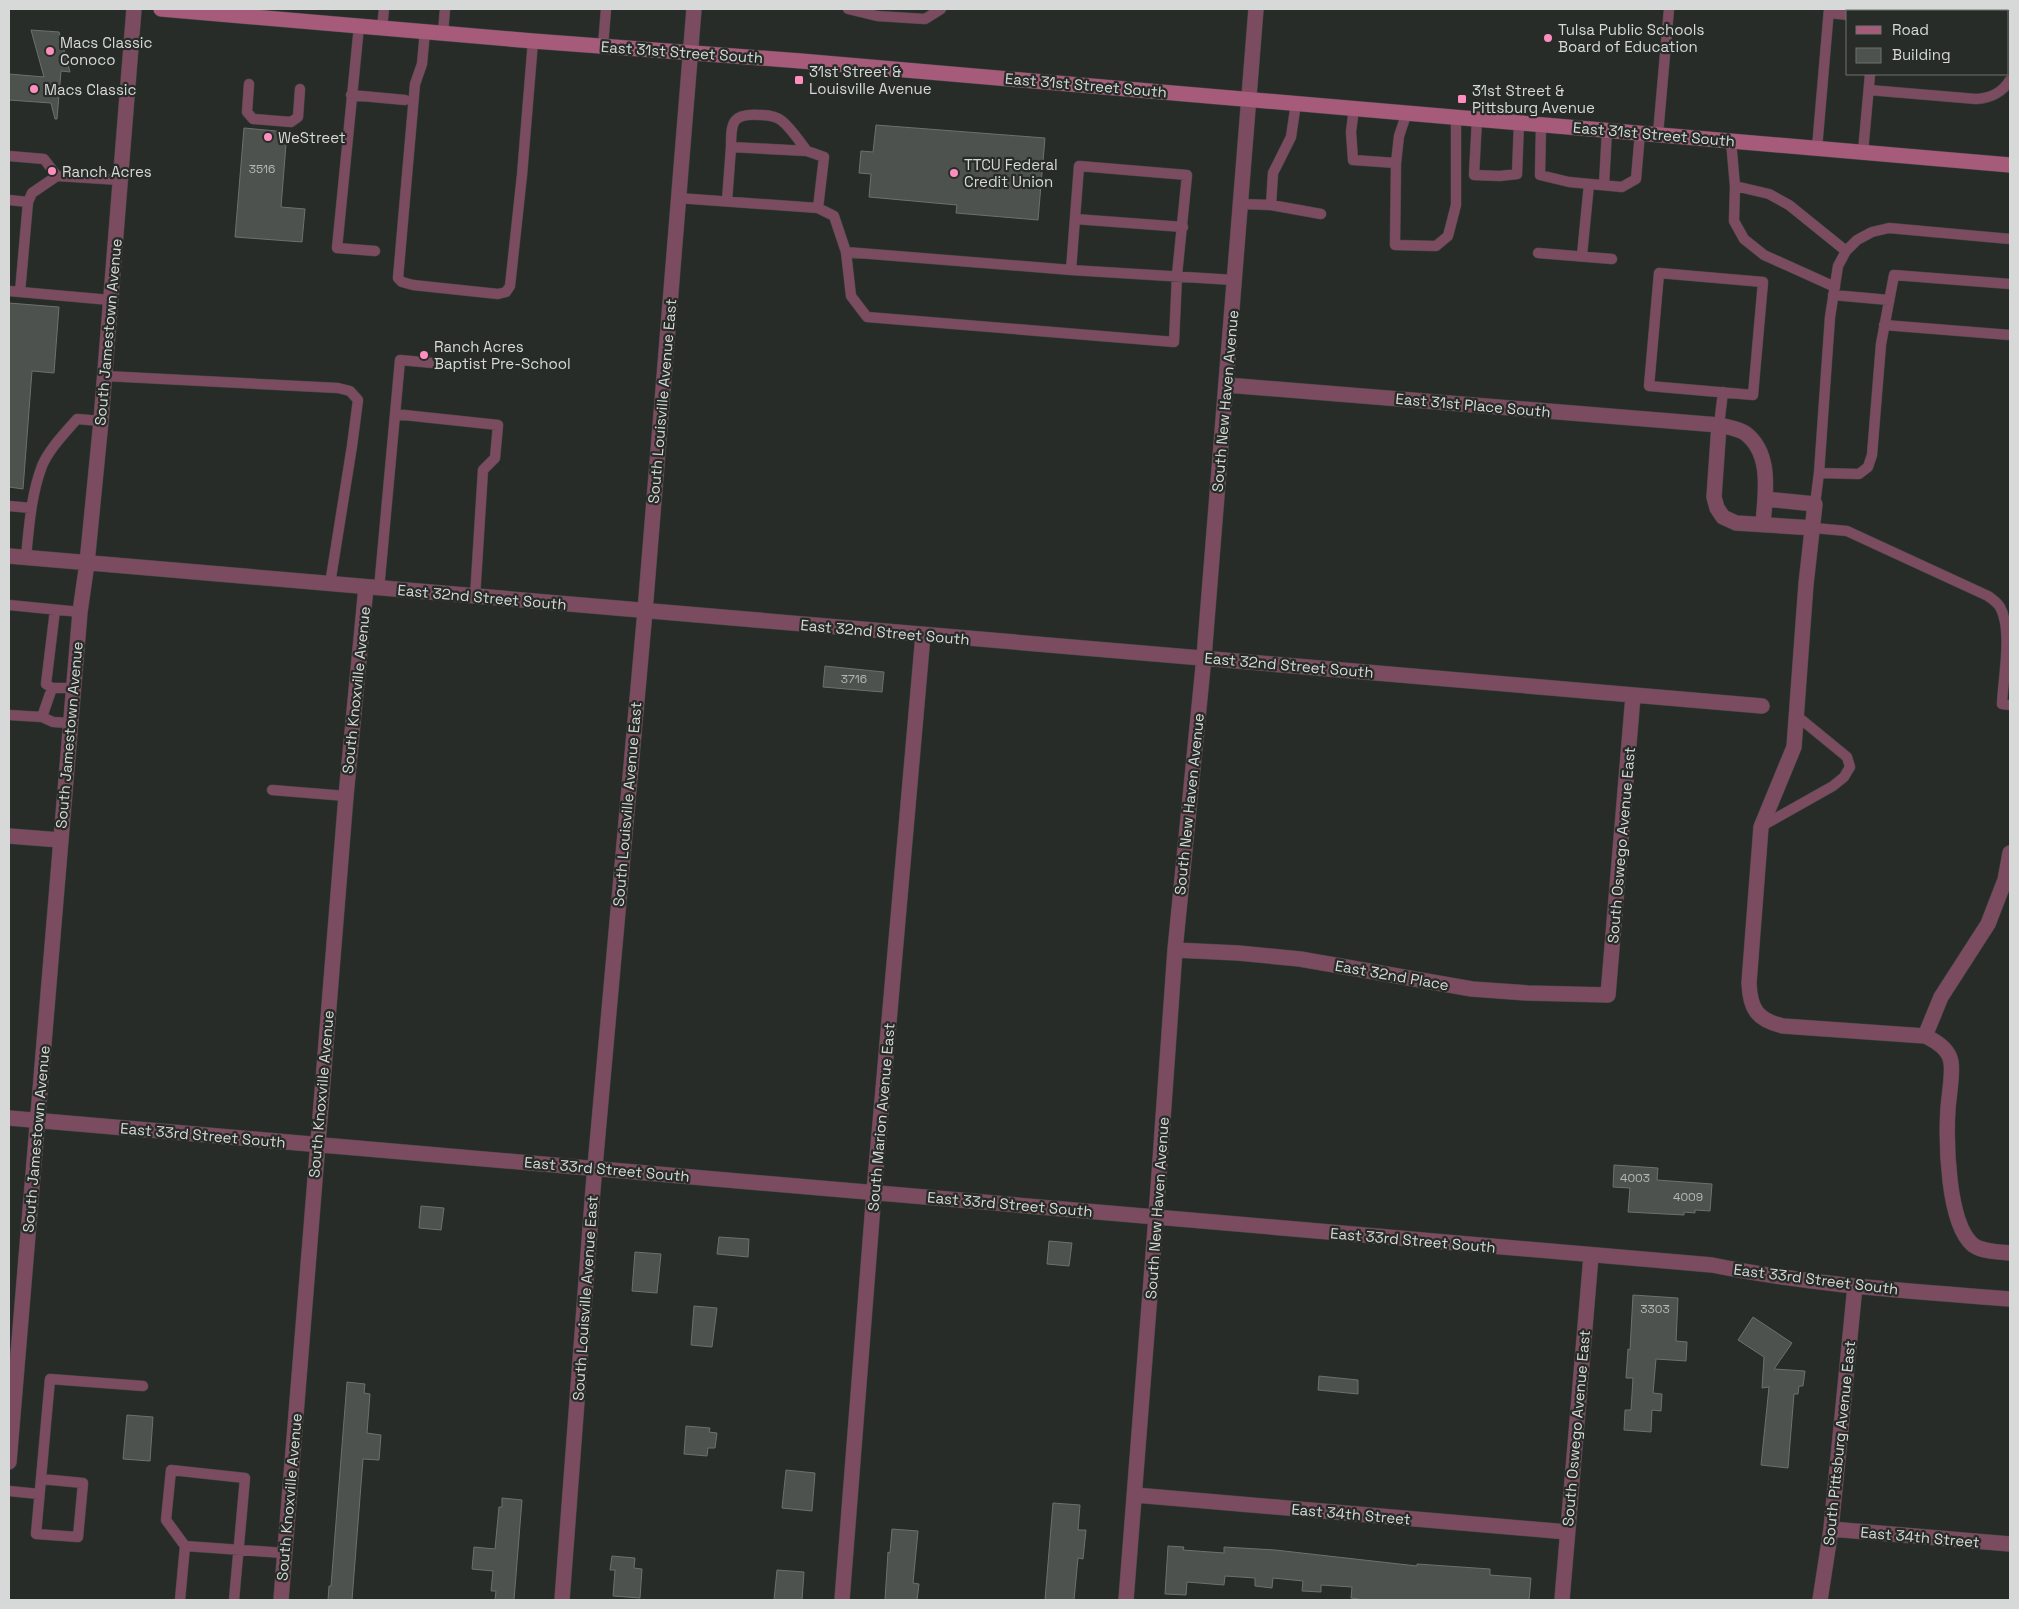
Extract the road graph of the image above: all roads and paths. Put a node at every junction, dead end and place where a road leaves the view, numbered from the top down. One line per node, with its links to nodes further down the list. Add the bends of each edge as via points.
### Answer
1 (134, 9): 47 (street, South Jamestown Avenue)
2 (161, 9): 13 (main road, East 31st Street South)
3 (384, 9): 14 (lane)
4 (445, 9): 16 (lane)
5 (606, 9): 18 (lane)
6 (694, 9): 19 (street, South Louisville Avenue East)
7 (848, 9): 8 (lane, via 877,16 925,19)
8 (941, 9)
9 (1256, 9): 26 (street, South New Haven Avenue)
10 (1669, 9): 37 (lane)
11 (1829, 11): 12 (lane); 40 (lane)
12 (1846, 15)
13 (359, 26): 14 (main road, East 31st Street South); 25 (lane)
14 (382, 28): 15 (main road, East 31st Street South)
15 (425, 31): 16 (main road, East 31st Street South); 17 (lane, via 422,64 415,84 398,278 413,285 498,294 506,292 510,286)
16 (443, 33): 17 (main road, East 31st Street South)
17 (533, 41): 18 (main road, East 31st Street South)
18 (603, 46): 19 (main road, East 31st Street South)
19 (691, 52): 26 (main road, East 31st Street South); 51 (street, South Louisville Avenue East)
20 (1870, 75): 24 (lane)
21 (2010, 80): 24 (lane, via 1998,93 1976,99)
22 (249, 84): 23 (lane, via 247,112 253,119 291,122 298,117)
23 (300, 90)
24 (1869, 90): 42 (lane)
25 (351, 95): 27 (lane); 62 (lane, via 337,248)
26 (1249, 99): 28 (main road, East 31st Street South); 55 (street, South New Haven Avenue)
27 (405, 100)
28 (1296, 103): 29 (main road, East 31st Street South); 56 (lane, via 1291,137 1274,173)
29 (1354, 108): 30 (main road, East 31st Street South); 44 (lane, via 1351,132 1353,160)
30 (1407, 112): 31 (main road, East 31st Street South); 44 (lane, via 1399,136)
31 (1456, 117): 32 (main road, East 31st Street South); 44 (lane, via 1456,205 1448,236 1436,246 1395,245)
32 (1477, 119): 33 (main road, East 31st Street South); 33 (lane, via 1474,175 1517,174)
33 (1519, 122): 34 (main road, East 31st Street South)
34 (1541, 124): 35 (main road, East 31st Street South); 48 (lane, via 1540,175)
35 (1607, 130): 36 (main road, East 31st Street South); 49 (lane)
36 (1640, 133): 37 (main road, East 31st Street South); 49 (lane, via 1636,179 1622,187)
37 (1658, 134): 38 (main road, East 31st Street South)
38 (1731, 141): 40 (main road, East 31st Street South); 50 (lane)
39 (731, 147): 41 (lane); 41 (lane, via 731,126 736,118 745,114 782,120); 53 (lane)
40 (1817, 148): 42 (main road, East 31st Street South)
41 (806, 151): 57 (lane, via 824,157)
42 (1863, 152): 45 (main road, East 31st Street South)
43 (9, 156): 46 (lane, via 44,159)
44 (1396, 163)
45 (2010, 165)
46 (58, 176): 47 (lane); 54 (lane, via 32,193)
47 (120, 180): 74 (street, South Jamestown Avenue)
48 (1589, 184): 49 (lane); 66 (lane)
49 (1604, 185)
50 (1735, 186): 63 (lane, via 1769,194 1789,205); 72 (lane, via 1734,222 1744,239 1764,255)
51 (678, 198): 53 (lane); 100 (street, South Louisville Avenue East)
52 (9, 200): 54 (lane)
53 (727, 201): 57 (lane)
54 (28, 202): 73 (lane)
55 (1240, 204): 56 (lane); 70 (street, South New Haven Avenue)
56 (1271, 205): 58 (lane)
57 (818, 208): 64 (lane, via 834,216)
58 (1320, 214)
59 (1075, 219): 60 (lane); 60 (lane, via 1079,166 1187,175); 68 (lane)
60 (1183, 227): 69 (lane)
61 (2010, 239): 63 (lane, via 1889,228 1857,240)
62 (375, 251)
63 (1846, 251): 72 (lane, via 1838,266)
64 (846, 252): 68 (lane); 69 (lane, via 851,296 867,317 1174,342)
65 (1538, 253): 66 (lane)
66 (1582, 255): 67 (lane)
67 (1612, 259)
68 (1071, 270): 69 (lane)
69 (1177, 276): 70 (lane)
70 (1234, 280): 80 (street, South New Haven Avenue)
71 (2010, 284): 75 (lane, via 1894,275)
72 (1834, 291): 75 (lane); 85 (lane)
73 (14, 292): 74 (lane)
74 (110, 300): 79 (street, South Jamestown Avenue)
75 (1889, 300): 76 (lane)
76 (1884, 325): 77 (lane); 85 (lane, via 1872,455 1868,467 1859,474)
77 (2010, 335)
78 (444, 364): 82 (lane, via 400,360)
79 (105, 376): 83 (street, South Jamestown Avenue); 95 (lane, via 328,387 350,391 358,400)
80 (1227, 385): 84 (street, East 31st Place South); 103 (street, South New Haven Avenue)
81 (1723, 392): 81 (lane, via 1649,386 1659,273 1763,282 1753,395); 84 (lane)
82 (395, 414): 96 (lane); 97 (lane, via 498,425 495,458 483,470)
83 (101, 421): 89 (lane, via 77,420 64,435 43,465); 94 (street, South Jamestown Avenue)
84 (1719, 425): 86 (street, East 31st Place South, via 1745,434 1755,445 1764,465); 90 (street, via 1714,496 1717,508 1723,517 1736,523)
85 (1819, 473): 87 (lane)
86 (1765, 500): 87 (street); 90 (street, East 31st Place South)
87 (1816, 504): 91 (street)
88 (9, 506): 89 (lane)
89 (31, 508): 93 (lane)
90 (1762, 524): 91 (street)
91 (1814, 528): 107 (lane, via 1847,531 1988,596 1999,605 2006,635 2002,704); 110 (street, via 1806,584)
92 (9, 556): 93 (street, East 32nd Street South)
93 (26, 558): 94 (street, East 32nd Street South)
94 (88, 564): 95 (street, East 32nd Street South); 101 (street, South Jamestown Avenue)
95 (330, 584): 96 (street, East 32nd Street South)
96 (373, 588): 97 (street, East 32nd Street South); 114 (street, South Knoxville Avenue)
97 (475, 597): 100 (street, East 32nd Street South)
98 (9, 605): 99 (lane)
99 (55, 610): 101 (lane); 104 (lane, via 46,684)
100 (645, 611): 102 (street, East 32nd Street South); 125 (street, South Louisville Avenue East)
101 (80, 612): 105 (street, South Jamestown Avenue)
102 (923, 635): 103 (street, East 32nd Street South); 126 (street, South Marion Avenue East)
103 (1204, 657): 106 (street, East 32nd Street South); 119 (street, South New Haven Avenue)
104 (52, 688): 105 (lane); 111 (lane)
105 (73, 688): 112 (street, South Jamestown Avenue)
106 (1634, 696): 108 (street, East 32nd Street South); 120 (street, South Oswego Avenue East)
107 (2010, 705)
108 (1762, 706)
109 (9, 715): 111 (lane)
110 (1797, 716): 115 (street, via 1794,747); 115 (lane, via 1847,757 1850,767 1833,786)
111 (42, 718): 112 (lane)
112 (70, 723): 117 (street, South Jamestown Avenue)
113 (272, 790): 114 (lane)
114 (346, 796): 124 (street, South Knoxville Avenue)
115 (1761, 827): 121 (street, via 1749,983 1749,998 1754,1009 1761,1017 1783,1026)
116 (9, 836): 117 (street)
117 (60, 840): 123 (street, South Jamestown Avenue)
118 (2010, 853): 121 (street, via 2005,880 1988,924 1941,997)
119 (1175, 950): 120 (street, East 32nd Place, via 1300,959 1472,989); 127 (street, South New Haven Avenue)
120 (1608, 995)
121 (1925, 1036): 128 (street, via 1936,1040 1951,1062 1948,1164 1954,1205 1964,1234 1984,1250)
122 (9, 1118): 123 (street, East 33rd Street South)
123 (37, 1121): 124 (street, East 33rd Street South); 133 (street, South Jamestown Avenue)
124 (317, 1145): 125 (street, East 33rd Street South); 143 (street, South Knoxville Avenue)
125 (595, 1168): 126 (street, East 33rd Street South); 147 (street, South Louisville Avenue East)
126 (874, 1192): 127 (street, East 33rd Street South); 148 (street, South Marion Avenue East)
127 (1156, 1217): 129 (street, East 33rd Street South); 137 (street, South New Haven Avenue)
128 (2010, 1253)
129 (1591, 1256): 130 (street, East 33rd Street South, via 1712,1265 1763,1276); 139 (street, South Oswego Avenue East)
130 (1854, 1286): 131 (street, East 33rd Street South); 138 (street, South Pittsburg Avenue East)
131 (2010, 1299)
132 (143, 1386): 134 (lane, via 50,1379)
133 (9, 1462)
134 (41, 1479): 136 (lane); 136 (lane, via 83,1483 78,1537 36,1534)
135 (9, 1491): 136 (lane)
136 (39, 1494)
137 (1135, 1495): 139 (street, East 34th Street); 149 (street, South New Haven Avenue)
138 (1831, 1529): 140 (street, East 34th Street); 151 (street, South Pittsburg Avenue East)
139 (1567, 1532): 150 (street, South Oswego Avenue East)
140 (2010, 1544)
141 (185, 1546): 142 (lane); 142 (lane, via 166,1520 171,1470 245,1478); 144 (lane)
142 (238, 1550): 143 (lane); 145 (lane)
143 (284, 1553): 146 (street, South Knoxville Avenue)
144 (180, 1600)
145 (234, 1600)
146 (281, 1600)
147 (562, 1600)
148 (842, 1600)
149 (1126, 1600)
150 (1562, 1600)
151 (1820, 1600)

